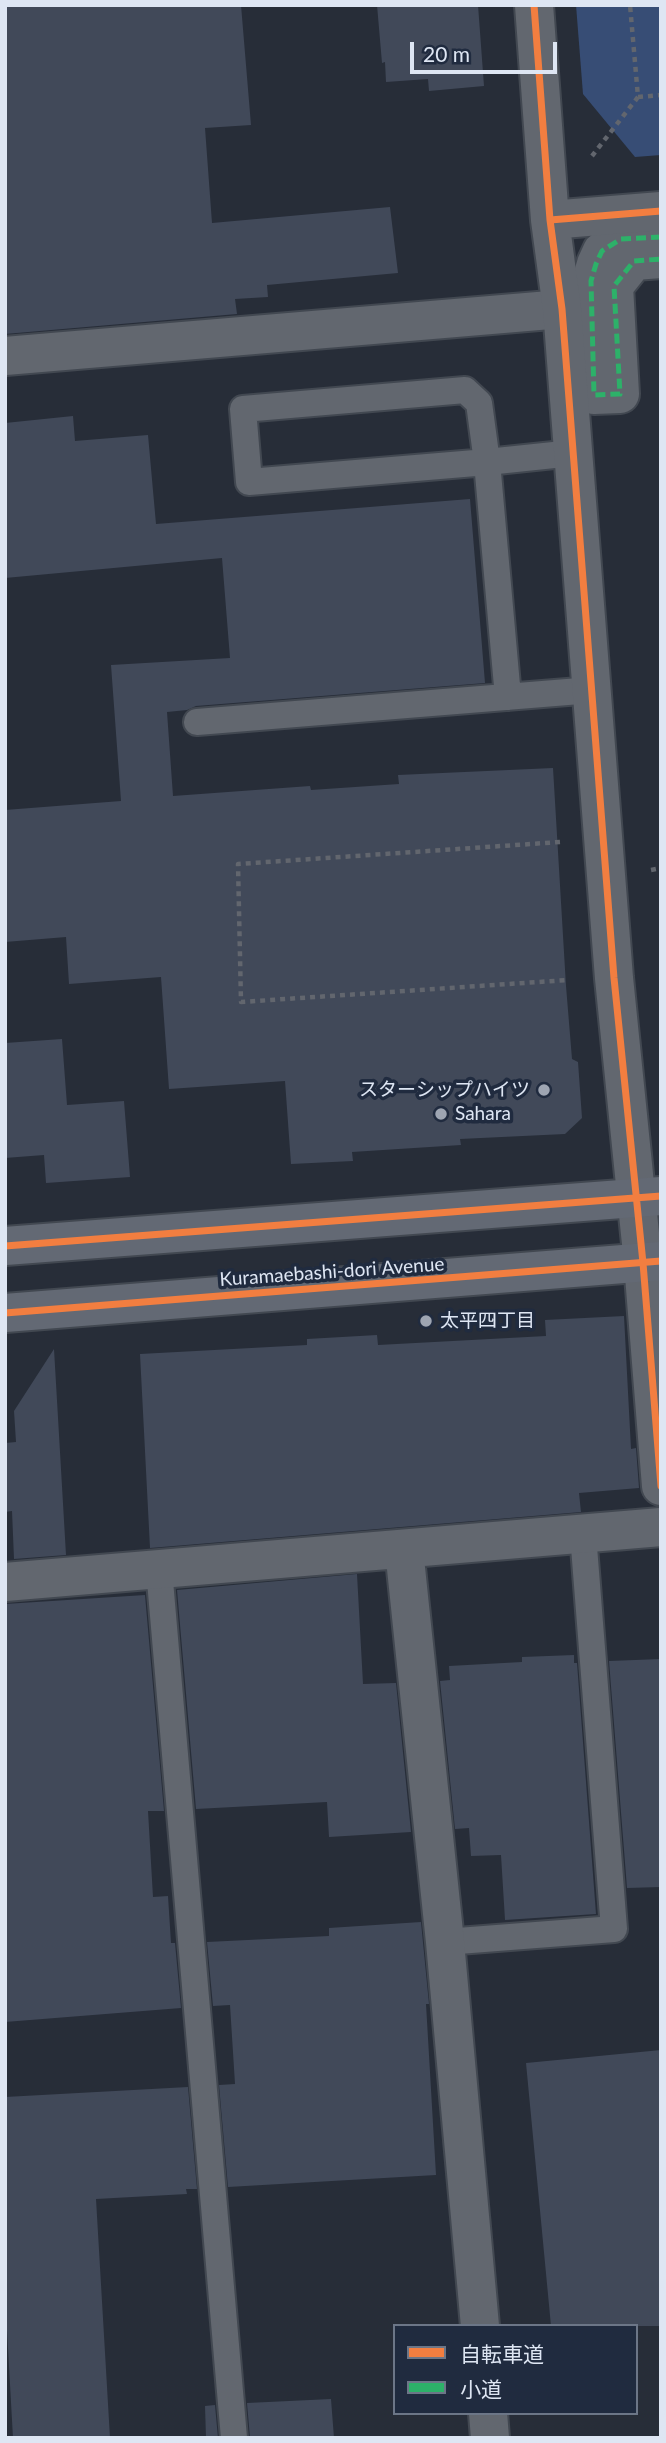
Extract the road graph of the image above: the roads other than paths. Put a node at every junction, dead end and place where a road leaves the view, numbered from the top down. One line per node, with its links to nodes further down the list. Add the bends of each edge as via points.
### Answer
1 (534, 5): 3 (street)
2 (661, 211): 3 (street)
3 (550, 220): 6 (street)
4 (661, 237): 5 (street, via 621,239 602,251 596,264 591,281 594,395 620,394 614,286 634,261)
5 (661, 259)
6 (562, 309): 7 (street); 8 (street)
7 (5, 356)
8 (573, 453): 9 (lane); 10 (street)
9 (487, 462): 9 (lane, via 479,403 465,390 243,409 249,482); 11 (lane)
10 (592, 690): 11 (lane); 13 (street, via 614,978)
11 (508, 697): 12 (lane)
12 (197, 722)
13 (649, 1197): 14 (main road); 15 (street)
14 (5, 1246)
15 (652, 1262): 16 (main road, Kuramaebashi-dori Avenue); 17 (street)
16 (5, 1312)
17 (661, 1486)
18 (661, 1527): 19 (street)
19 (583, 1534): 20 (street); 23 (lane, via 614,1929)
20 (404, 1549): 21 (street); 23 (street)
21 (159, 1569): 22 (street); 26 (lane)
22 (5, 1583)
23 (446, 1942): 24 (street)
24 (480, 2324)
25 (488, 2415): 27 (street)
26 (234, 2438)
27 (490, 2438)

